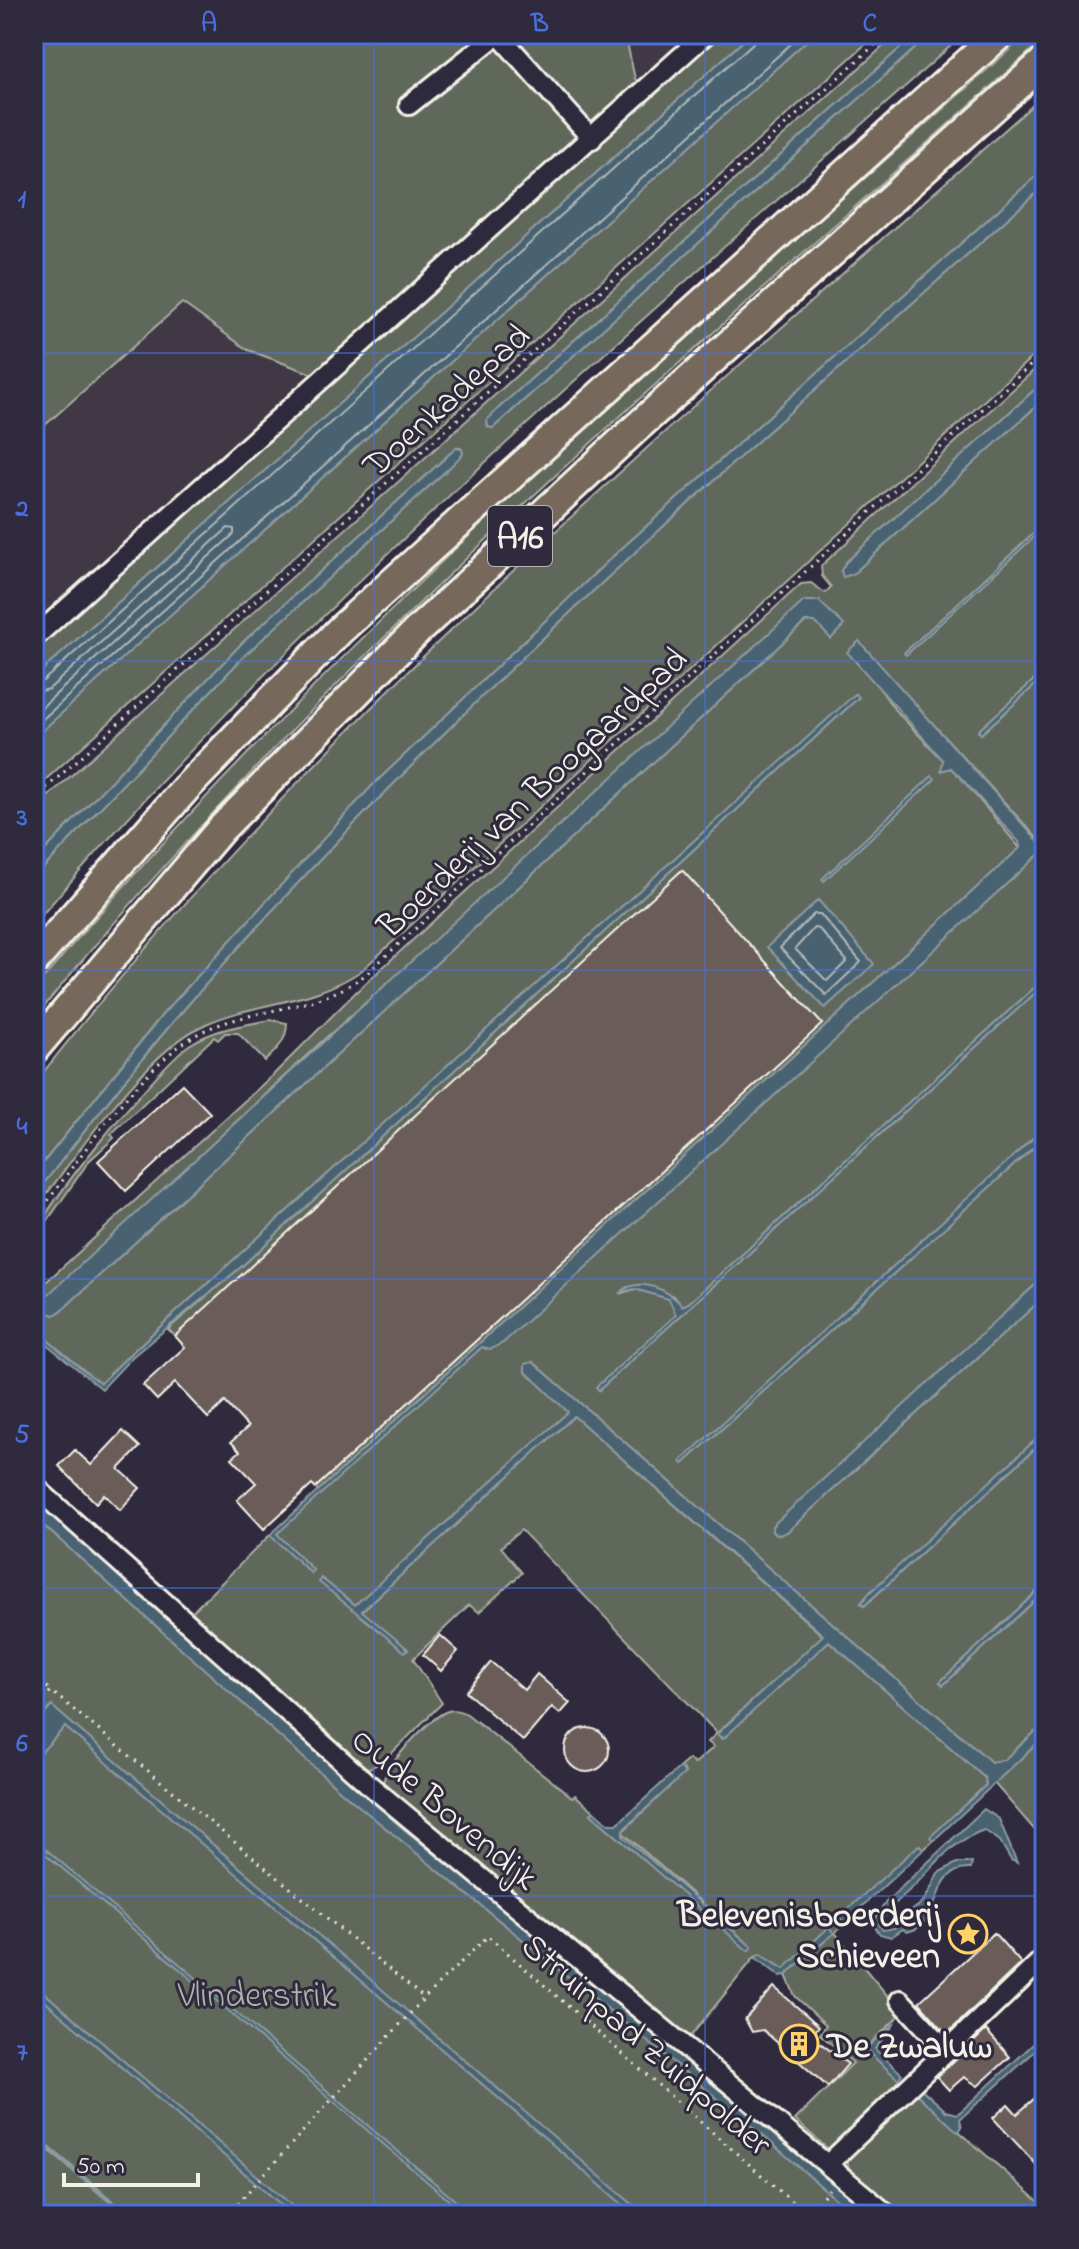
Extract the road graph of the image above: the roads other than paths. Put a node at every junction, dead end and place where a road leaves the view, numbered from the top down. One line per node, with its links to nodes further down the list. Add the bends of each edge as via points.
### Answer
1 (498, 34): 5 (street); 6 (street)
2 (706, 34): 6 (street)
3 (1000, 34): 8 (highway, A16, via 340,630 186,788)
4 (1045, 61): 9 (highway, A16, via 416,632 221,829)
5 (409, 105)
6 (592, 139): 7 (street)
7 (34, 638)
8 (34, 961)
9 (34, 1049)
10 (34, 1486): 14 (street, Oude Bovendijk, via 367,1783)
11 (1045, 1957): 13 (street)
12 (900, 2000): 13 (street)
13 (947, 2051): 14 (street)
14 (829, 2163): 15 (street, Oude Bovendijk)
15 (888, 2215)

